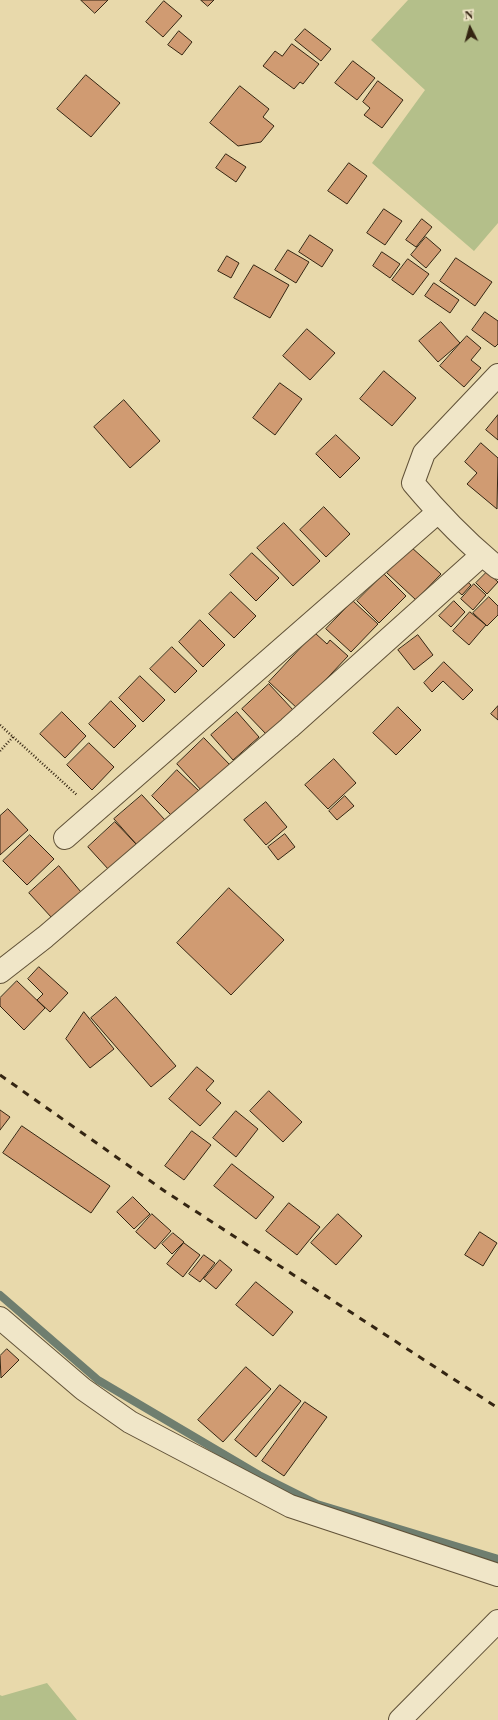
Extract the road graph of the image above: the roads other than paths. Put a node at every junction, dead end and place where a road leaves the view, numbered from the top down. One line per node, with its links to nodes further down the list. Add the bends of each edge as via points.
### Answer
1 (498, 375): 2 (street, via 424,453 414,483)
2 (438, 512): 3 (street); 4 (street)
3 (490, 562): 5 (street, via 45,937)
4 (65, 838)
5 (0, 972)
6 (0, 1318): 7 (street, via 83,1389 130,1422 290,1506)
7 (498, 1575)
8 (498, 1621): 9 (street)
9 (400, 1720)

